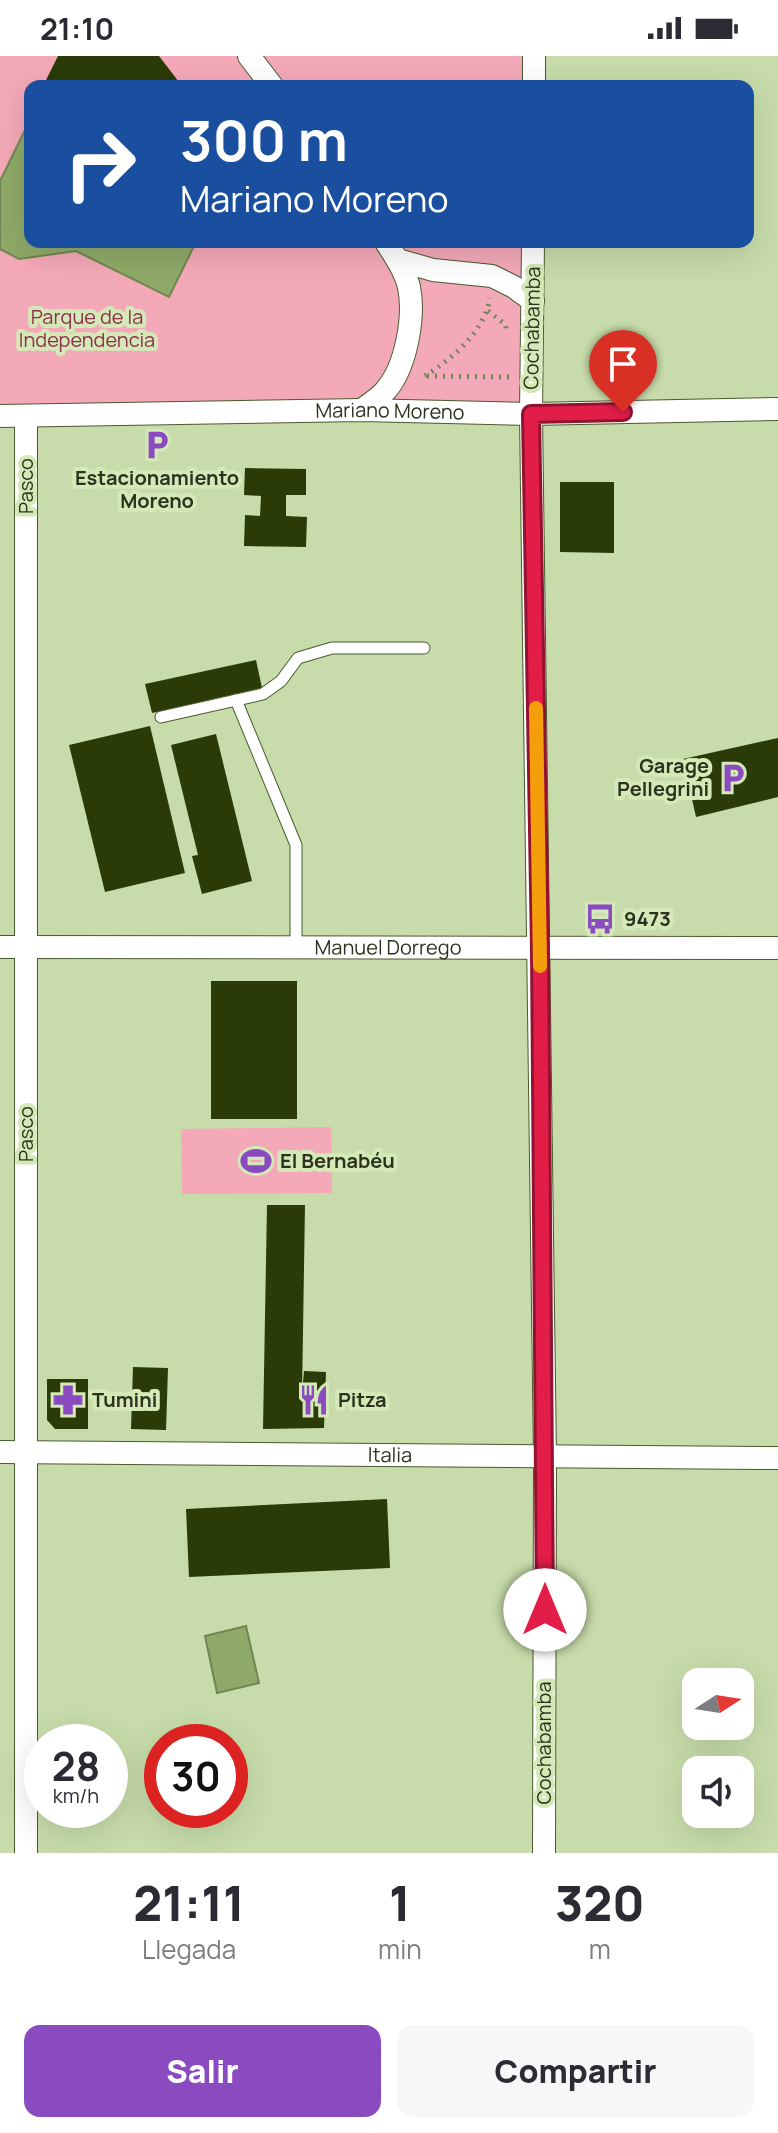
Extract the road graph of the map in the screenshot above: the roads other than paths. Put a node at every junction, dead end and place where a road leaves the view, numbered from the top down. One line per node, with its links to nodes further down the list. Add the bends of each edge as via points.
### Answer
1 (249, 56): 3 (street)
2 (534, 56): 4 (street)
3 (267, 80)
4 (534, 80)
5 (533, 248): 7 (street, Cochabamba)
6 (392, 251): 7 (street, via 433,270 492,276); 9 (street, via 409,287 411,321 386,390)
7 (533, 301): 10 (street, Cochabamba)
8 (778, 409): 10 (street, Mariano Moreno)
9 (362, 410): 10 (street, Mariano Moreno); 12 (street, Mariano Moreno)
10 (531, 414): 19 (street, Cochabamba)
11 (0, 416): 12 (street, Mariano Moreno)
12 (26, 416): 17 (street, Pasco)
13 (424, 648): 14 (lane, via 332,648 298,658 263,694)
14 (236, 700): 15 (lane); 18 (lane, via 296,845)
15 (161, 717)
16 (0, 947): 17 (street, Manuel Dorrego)
17 (26, 947): 18 (street, Manuel Dorrego); 22 (street, Pasco)
18 (296, 948): 19 (street, Manuel Dorrego)
19 (540, 948): 20 (street, Manuel Dorrego); 23 (street, Cochabamba)
20 (778, 948)
21 (0, 1452): 22 (street, Italia)
22 (26, 1452): 23 (street, Italia); 25 (street, Pasco)
23 (545, 1458): 24 (street, Italia); 26 (street, Cochabamba)
24 (778, 1458)
25 (26, 1853)
26 (544, 1853)

